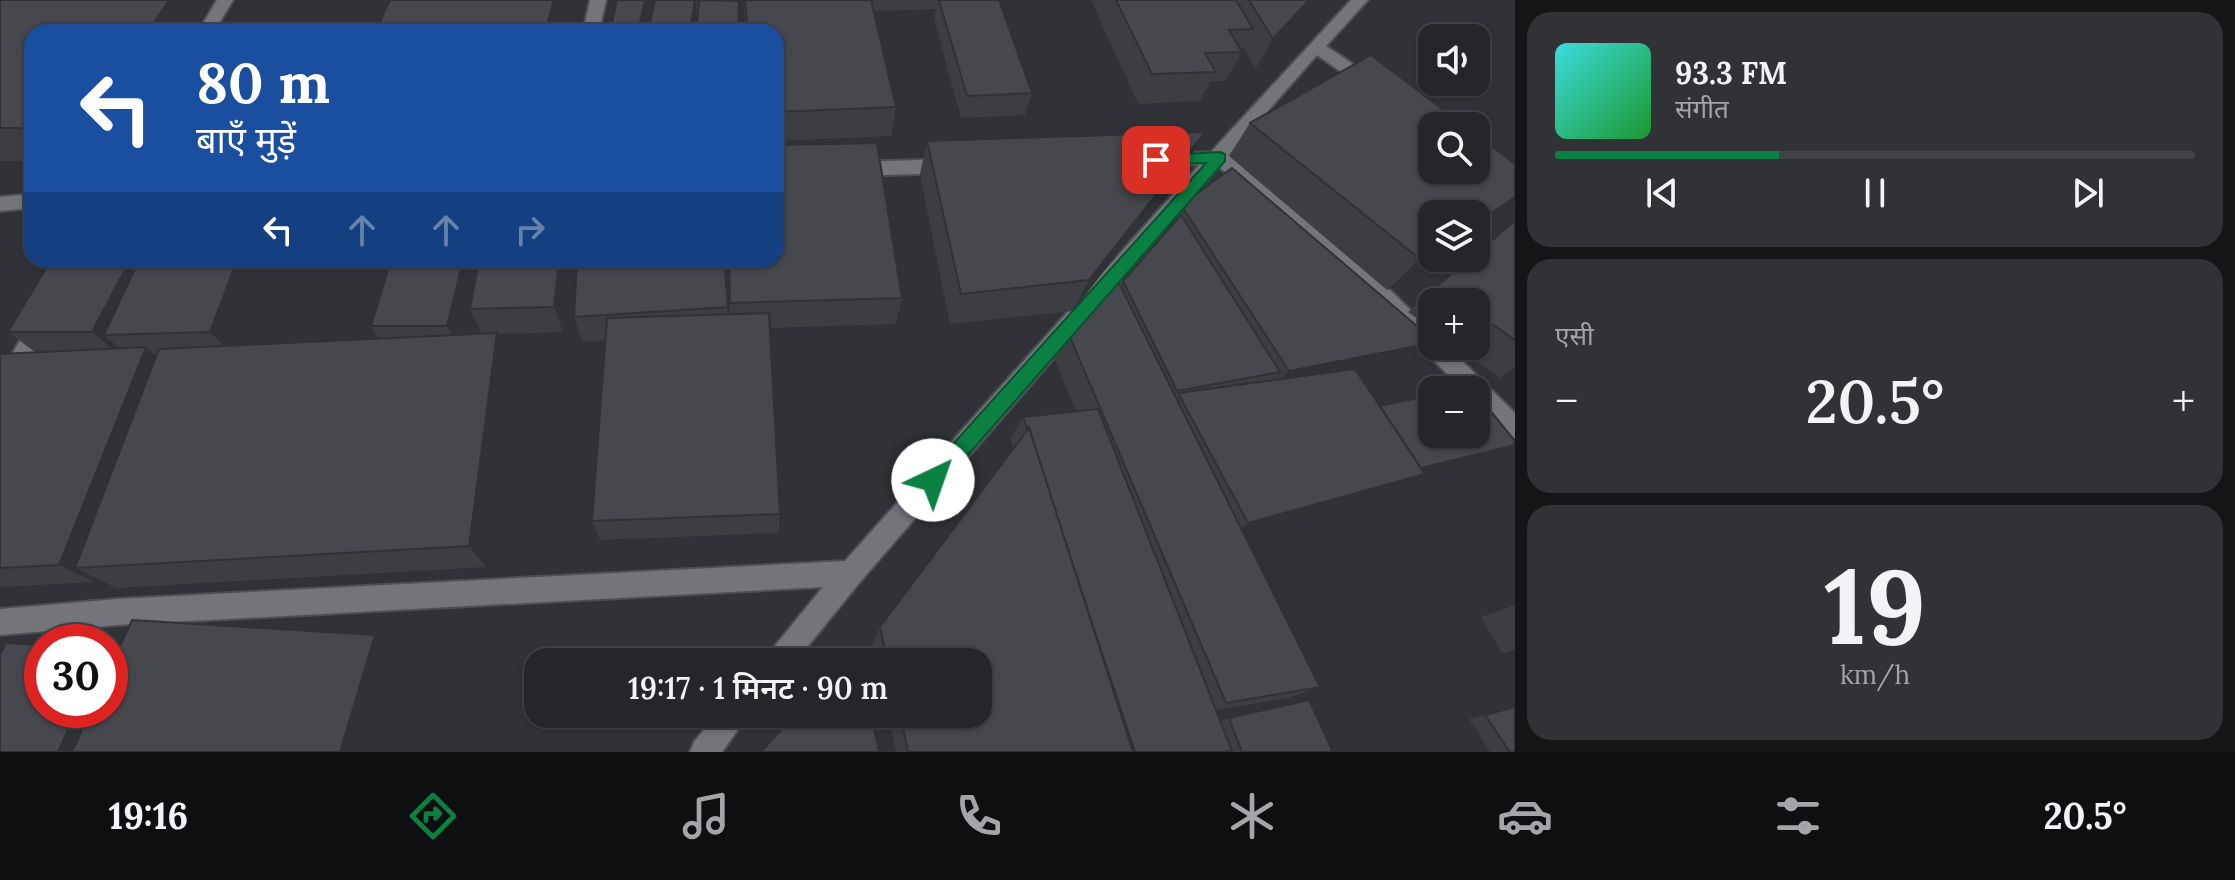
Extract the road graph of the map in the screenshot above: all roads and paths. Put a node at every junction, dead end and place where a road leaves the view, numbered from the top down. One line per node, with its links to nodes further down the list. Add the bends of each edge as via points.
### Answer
1 (225, 0): 4 (street)
2 (598, 0): 5 (street)
3 (1360, 0): 6 (street)
4 (211, 24)
5 (593, 24)
6 (1316, 47): 7 (street); 8 (street)
7 (1380, 91)
8 (1220, 158): 9 (street); 15 (street); 19 (street)
9 (1141, 160)
10 (966, 166): 11 (street)
11 (839, 170)
12 (24, 202): 13 (street)
13 (0, 204)
14 (52, 301): 17 (street)
15 (1418, 330)
16 (1448, 360): 18 (street)
17 (0, 396)
18 (1515, 428)
19 (851, 573): 20 (street); 21 (street)
20 (0, 622)
21 (789, 648)
22 (724, 728): 23 (street)
23 (704, 752)

